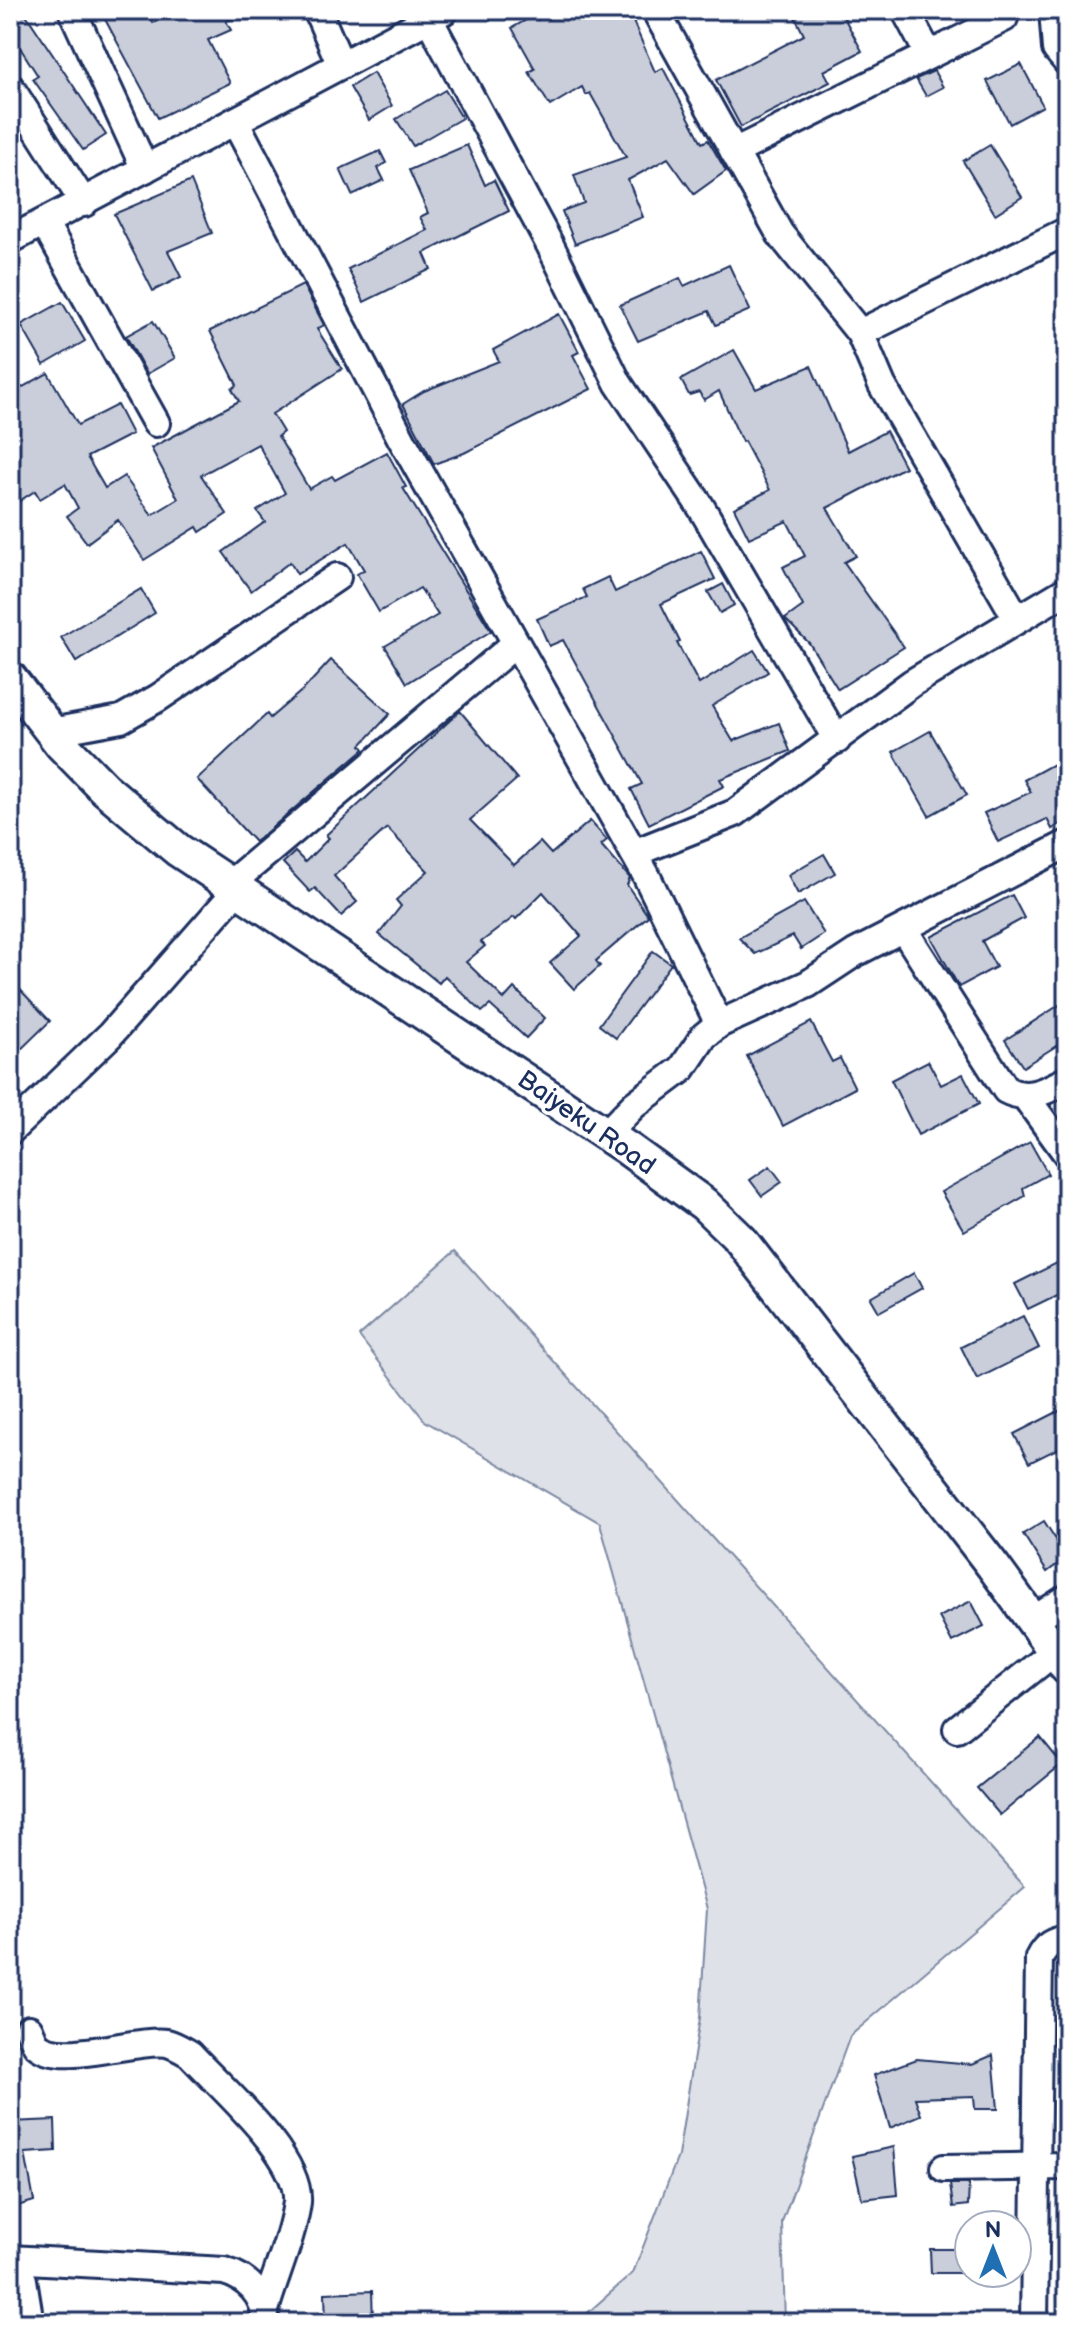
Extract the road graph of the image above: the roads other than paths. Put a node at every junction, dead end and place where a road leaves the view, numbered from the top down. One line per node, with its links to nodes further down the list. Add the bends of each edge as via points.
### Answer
1 (72, 10): 14 (street)
2 (317, 10): 10 (street)
3 (655, 10): 13 (street)
4 (905, 10): 8 (street)
5 (1053, 10): 9 (street, via 1056,49)
6 (437, 14): 10 (street); 27 (street, via 618,383 701,507)
7 (1004, 18): 8 (street)
8 (928, 53): 13 (street)
9 (1067, 62)
10 (341, 65): 12 (street)
11 (10, 87): 15 (street)
12 (235, 121): 14 (street); 24 (street)
13 (734, 152): 19 (street, via 793,253)
14 (145, 169): 15 (street)
15 (84, 203): 16 (street)
16 (45, 224): 18 (street); 20 (street)
17 (1067, 231): 19 (street)
18 (10, 240)
19 (860, 333): 23 (street, via 882,385)
20 (156, 423)
21 (337, 577): 26 (street, via 121,719)
22 (1067, 590): 23 (street)
23 (1016, 617): 27 (street, via 912,683)
24 (515, 644): 29 (street); 30 (street)
25 (10, 678): 26 (main road, Baiyeku Road)
26 (51, 732): 30 (main road, Baiyeku Road, via 115,797 178,850)
27 (837, 740): 29 (street, via 735,813)
28 (1067, 844): 31 (street)
29 (634, 853): 32 (street)
30 (234, 886): 35 (street, via 110,1035); 36 (main road, Baiyeku Road)
31 (904, 930): 32 (street, via 808,984); 34 (street, via 1006,1090)
32 (719, 1024): 36 (street, via 682,1069)
33 (1067, 1080): 34 (street)
34 (1025, 1096): 37 (street)
35 (10, 1131)
36 (606, 1134): 39 (main road, Baiyeku Road, via 704,1204 740,1239)
37 (1067, 1154)
38 (1067, 1598): 39 (street)
39 (1032, 1621): 40 (main road, Baiyeku Road)
40 (1060, 1660): 41 (street)
41 (957, 1729)
42 (1067, 1939): 44 (street, via 1054,1941 1039,1958)
43 (29, 2029): 48 (street, via 37,2045 68,2053 171,2044 190,2054 284,2157 297,2202)
44 (1036, 2166): 45 (street); 46 (street); 50 (street)
45 (1067, 2166)
46 (944, 2168)
47 (11, 2259): 48 (street, via 224,2271 251,2286); 49 (street, via 23,2280)
48 (265, 2316)
49 (30, 2323)
50 (1034, 2323)

